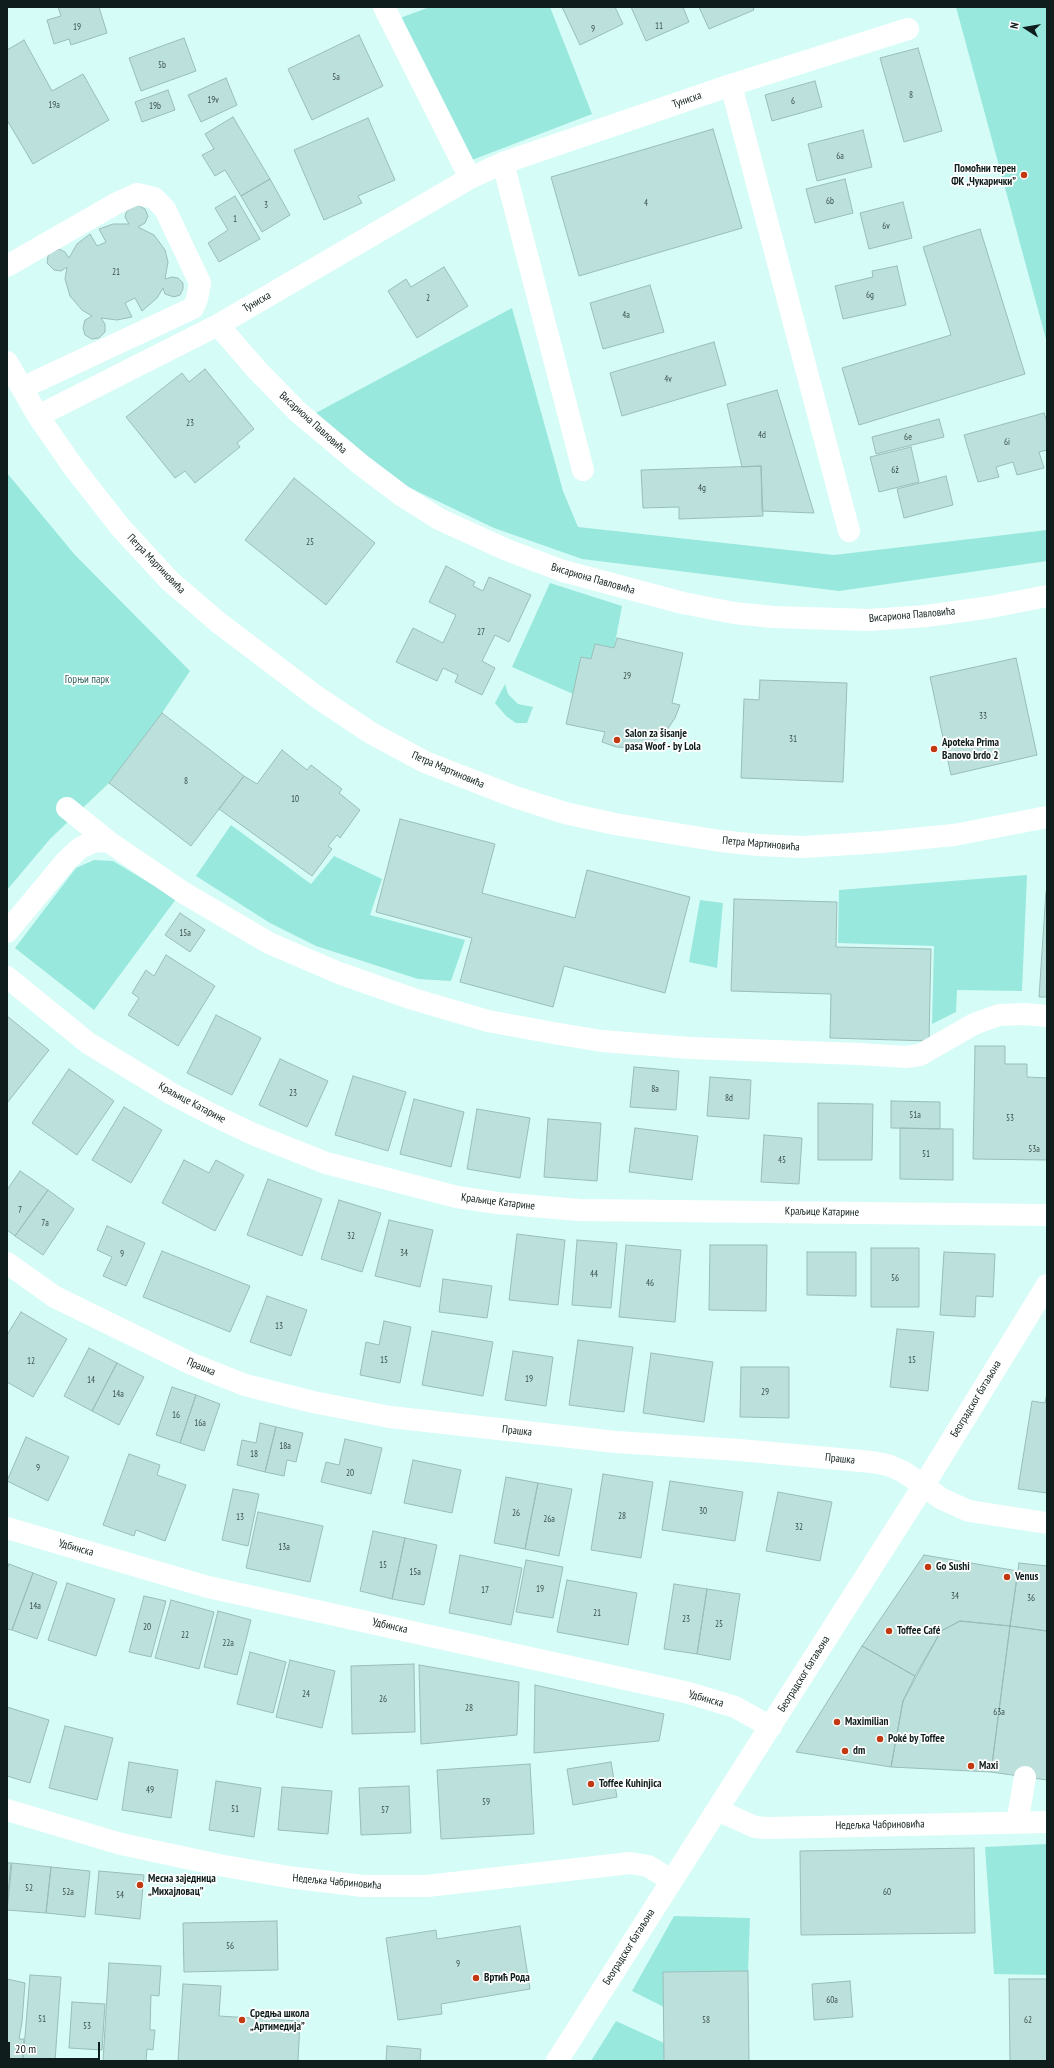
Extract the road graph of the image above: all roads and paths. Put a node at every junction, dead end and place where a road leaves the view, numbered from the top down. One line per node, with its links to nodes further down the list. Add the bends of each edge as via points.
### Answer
1 (384, 7): 5 (street)
2 (908, 29): 3 (street, Туниска)
3 (731, 85): 4 (street, Туниска); 12 (street)
4 (503, 163): 5 (street, Туниска); 11 (street)
5 (470, 178): 7 (street, Туниска)
6 (7, 266): 9 (street, via 137,194 154,198 165,209 200,283 193,308)
7 (218, 325): 10 (street, Туниска); 13 (street, Висариона Павловића, via 298,412 401,495 439,519 507,550 562,571 683,603 773,618 870,620 926,616)
8 (7, 362): 9 (street, Петра Мартиновића)
9 (22, 388): 10 (street, Петра Мартиновића)
10 (38, 416): 15 (street, Петра Мартиновића, via 74,468 121,528 170,581 219,623 317,697 371,733 425,762 515,797 565,813 622,825 759,845 802,847 889,841 954,834)
11 (583, 470)
12 (849, 531)
13 (1047, 596)
14 (67, 808): 16 (street)
15 (1047, 817)
16 (109, 842): 17 (street, via 95,841 80,848); 19 (street, via 184,892 269,943 339,973 413,999 488,1021 602,1041 690,1048 906,1057 920,1055 974,1024 999,1016)
17 (7, 932)
18 (7, 977): 20 (street, Краљице Катарине, via 88,1043 172,1094 215,1116 259,1137 326,1163 457,1197 579,1210)
19 (1047, 1016)
20 (1047, 1215)
21 (7, 1263): 23 (street, Прашка, via 55,1297 192,1364 245,1385 313,1402 390,1417 616,1442 872,1462 904,1472)
22 (1047, 1285): 23 (street, Београдског батаљона)
23 (924, 1485): 24 (street, Прашка, via 942,1499 969,1511); 26 (street, Београдског батаљона)
24 (1047, 1523)
25 (7, 1528): 26 (street, Удбинска, via 208,1587 689,1693 735,1707)
26 (771, 1727): 29 (street, Београдског батаљона)
27 (1025, 1777): 31 (street)
28 (7, 1810): 32 (street, Недељка Чабриновића, via 121,1844 212,1864 288,1878 363,1886 427,1886 630,1864 648,1866)
29 (717, 1810): 31 (street, Недељка Чабриновића, via 755,1827 767,1828); 32 (street, Београдског батаљона)
30 (1047, 1822): 31 (street, Недељка Чабриновића)
31 (1017, 1823)
32 (671, 1880): 33 (street, Београдског батаљона)
33 (557, 2061)

